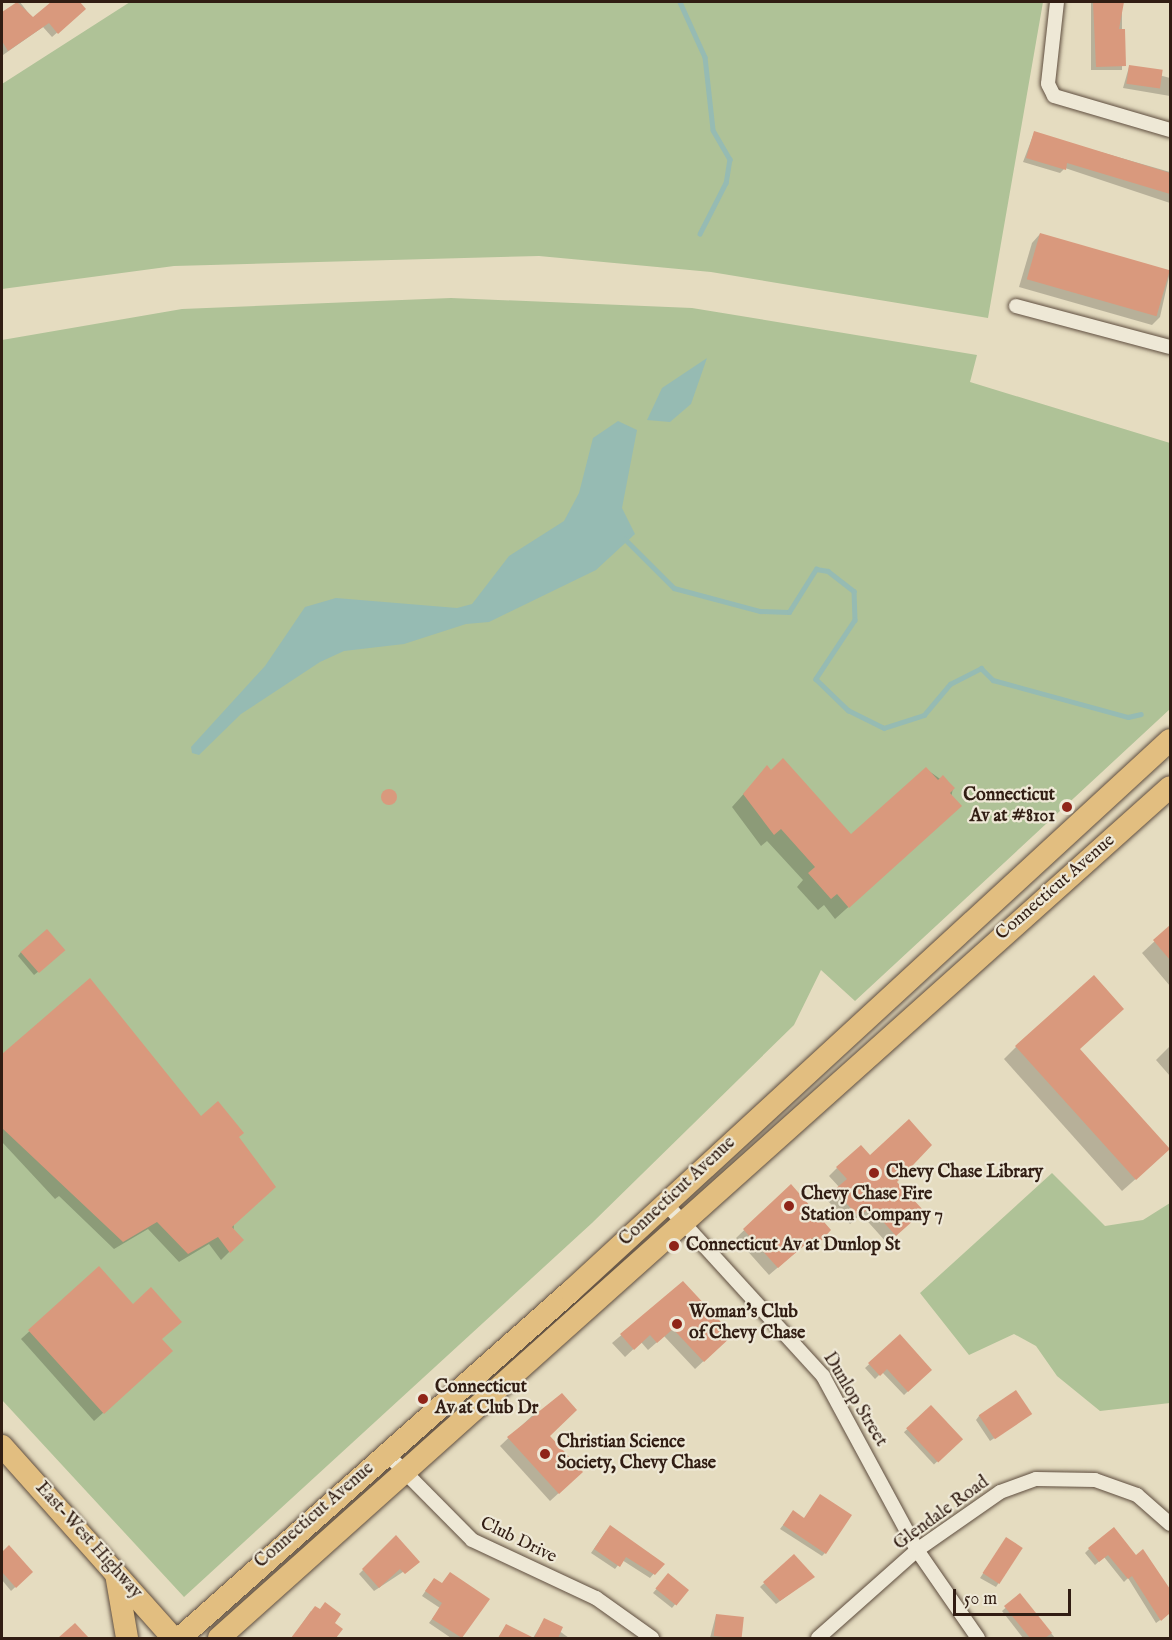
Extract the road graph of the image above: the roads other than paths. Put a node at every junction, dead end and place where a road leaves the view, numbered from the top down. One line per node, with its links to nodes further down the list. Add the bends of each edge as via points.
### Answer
1 (1057, 2): 2 (street, via 1048,84 1054,96 1068,104)
2 (1170, 130)
3 (1016, 306): 4 (street)
4 (1170, 347)
5 (1170, 740): 7 (main road, Connecticut Avenue)
6 (1170, 787): 8 (main road, Connecticut Avenue)
7 (666, 1204): 8 (street, Dunlop Street); 10 (main road, Connecticut Avenue)
8 (681, 1221): 11 (main road, Connecticut Avenue); 13 (street, Dunlop Street, via 823,1376)
9 (2, 1446): 14 (main road, East-West Highway)
10 (386, 1454): 11 (street, Club Drive); 18 (main road, Connecticut Avenue)
11 (402, 1472): 15 (main road, Connecticut Avenue); 21 (street, Club Drive, via 472,1540 596,1598)
12 (1170, 1524): 13 (street, Glendale Road, via 1137,1495 1095,1480 1036,1479 1000,1492)
13 (917, 1550): 22 (street, Glendale Road); 23 (street, Dunlop Street)
14 (116, 1572): 16 (main road); 17 (main road, East-West Highway)
15 (244, 1614): 19 (main road, Connecticut Avenue); 20 (main road)
16 (127, 1638)
17 (173, 1638)
18 (180, 1638)
19 (219, 1638)
20 (241, 1638)
21 (652, 1638)
22 (818, 1638)
23 (978, 1638)

